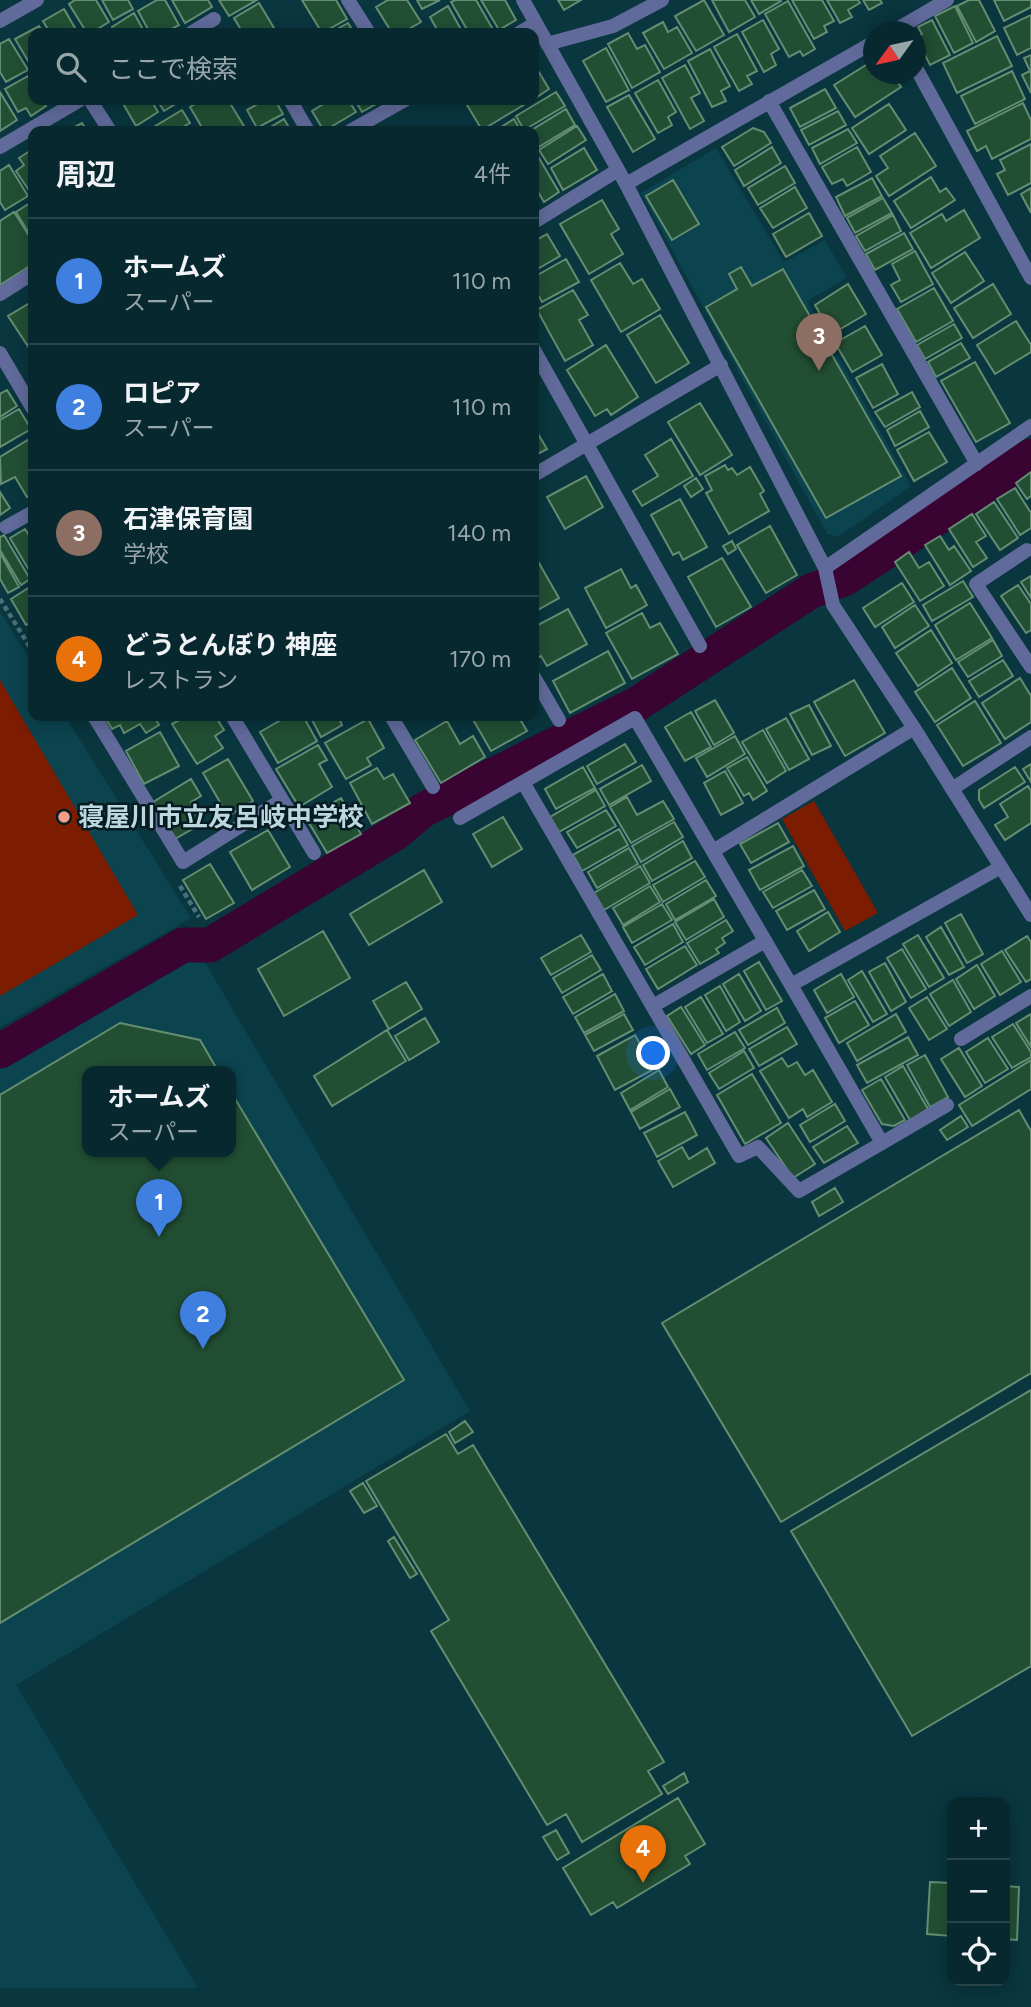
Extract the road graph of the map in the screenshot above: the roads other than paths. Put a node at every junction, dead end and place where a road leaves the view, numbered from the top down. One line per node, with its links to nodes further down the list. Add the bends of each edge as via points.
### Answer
1 (37, 0): 7 (street)
2 (348, 0): 11 (street)
3 (523, 0): 9 (street)
4 (662, 0): 15 (street, via 614,26)
5 (947, 0): 8 (street)
6 (215, 19): 10 (street)
7 (0, 21)
8 (911, 21)
9 (536, 23): 12 (street); 13 (street)
10 (200, 28)
11 (366, 28)
12 (528, 28)
13 (539, 28)
14 (539, 29): 15 (street)
15 (547, 44): 29 (street)
16 (863, 48): 18 (street)
17 (924, 84): 33 (street)
18 (769, 101): 30 (street); 41 (street)
19 (71, 105): 23 (street)
20 (93, 105): 24 (street)
21 (293, 105): 25 (street)
22 (396, 105): 26 (street)
23 (35, 126)
24 (107, 126)
25 (305, 126)
26 (359, 126)
27 (28, 130): 28 (street)
28 (0, 147)
29 (618, 170): 30 (street); 31 (street)
30 (626, 184): 37 (street)
31 (539, 219)
32 (28, 276): 34 (street)
33 (1031, 278)
34 (0, 294)
35 (0, 353): 38 (street)
36 (539, 359): 40 (street)
37 (721, 365): 40 (street); 46 (street)
38 (28, 401)
39 (1031, 426): 41 (street)
40 (586, 442): 42 (street); 47 (street)
41 (977, 464): 46 (street)
42 (539, 472)
43 (28, 515): 44 (street)
44 (5, 527)
45 (1027, 550): 48 (street, via 976,584)
46 (825, 568): 54 (street, via 834,605)
47 (700, 646)
48 (1031, 667)
49 (539, 686): 50 (street)
50 (559, 720)
51 (97, 721): 59 (street, via 183,862)
52 (235, 721): 59 (street)
53 (394, 721): 57 (street)
54 (914, 728): 58 (street); 61 (street)
55 (1031, 737): 58 (street)
56 (523, 782): 60 (street); 61 (street, via 635,718); 68 (street)
57 (433, 787)
58 (952, 789): 63 (street)
59 (282, 800): 62 (street)
60 (460, 818)
61 (713, 851): 65 (street)
62 (314, 853)
63 (1002, 867): 64 (street); 66 (street)
64 (1031, 915)
65 (765, 941): 66 (street); 68 (street)
66 (791, 985): 71 (street)
67 (1031, 996): 69 (street)
68 (653, 1006): 71 (street, via 739,1156 758,1147 799,1191)
69 (961, 1039)
70 (947, 1105): 71 (street)
71 (882, 1143)

